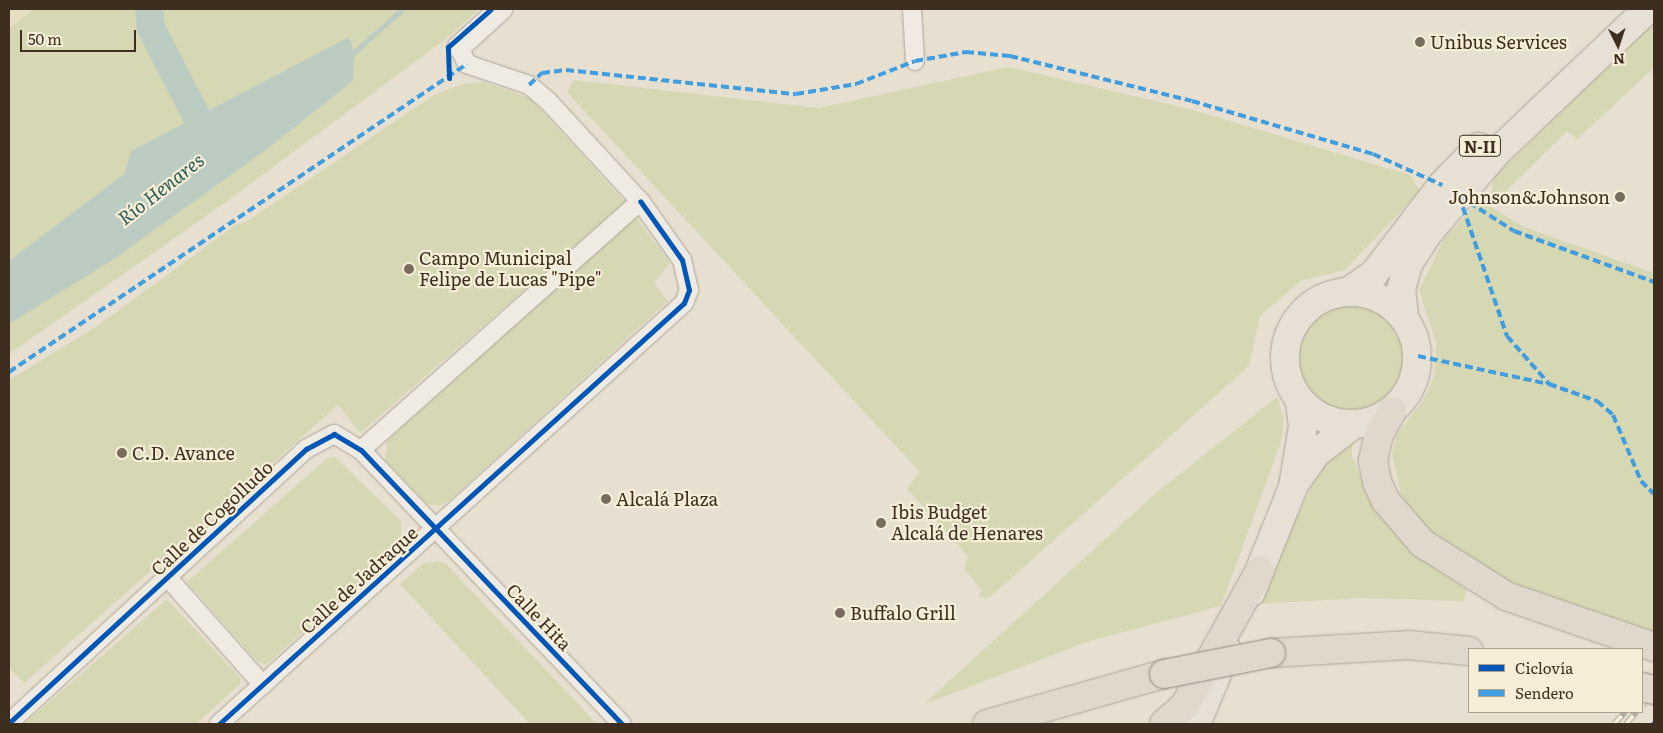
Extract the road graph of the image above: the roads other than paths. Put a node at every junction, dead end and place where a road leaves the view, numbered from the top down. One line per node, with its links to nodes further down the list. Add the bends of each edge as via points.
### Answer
1 (501, 9): 5 (street)
2 (912, 9): 6 (street)
3 (1622, 9): 8 (main road, N-II, via 1442,185 1374,274)
4 (1648, 9): 9 (main road, N-II, via 1496,153 1408,264 1401,290)
5 (459, 46): 7 (street, Calle de Jadraque, via 467,64 510,76 542,96)
6 (915, 61)
7 (640, 201): 13 (street); 15 (street, Calle de Jadraque, via 674,247 688,276 684,303)
8 (1349, 291): 9 (main road, via 1389,303); 10 (main road, via 1310,306 1292,328 1286,371)
9 (1404, 317): 11 (main road, via 1418,356 1415,377)
10 (1300, 400): 12 (main road, via 1324,418); 14 (main road, via 1303,426)
11 (1392, 411): 12 (main road); 18 (highway, via 1377,443 1374,461 1378,482 1386,501 1422,542 1506,596)
12 (1354, 424): 14 (main road, via 1316,453)
13 (361, 450): 15 (street, Calle de Cogolludo); 17 (street, Calle de Cogolludo, via 334,434 306,449)
14 (1293, 486): 16 (main road)
15 (436, 529): 20 (street, Calle de Jadraque); 23 (street, Calle Hita)
16 (1260, 570): 25 (highway, via 1185,705); 26 (main road)
17 (168, 578): 20 (street); 21 (street, Calle de Cogolludo)
18 (1654, 647)
19 (1468, 651): 24 (highway, bridge, via 1408,645 1271,653 1164,674)
20 (263, 685): 22 (street, Calle de Jadraque)
21 (9, 723)
22 (219, 724)
23 (622, 724)
24 (987, 724)
25 (1164, 724)
26 (1196, 724)

